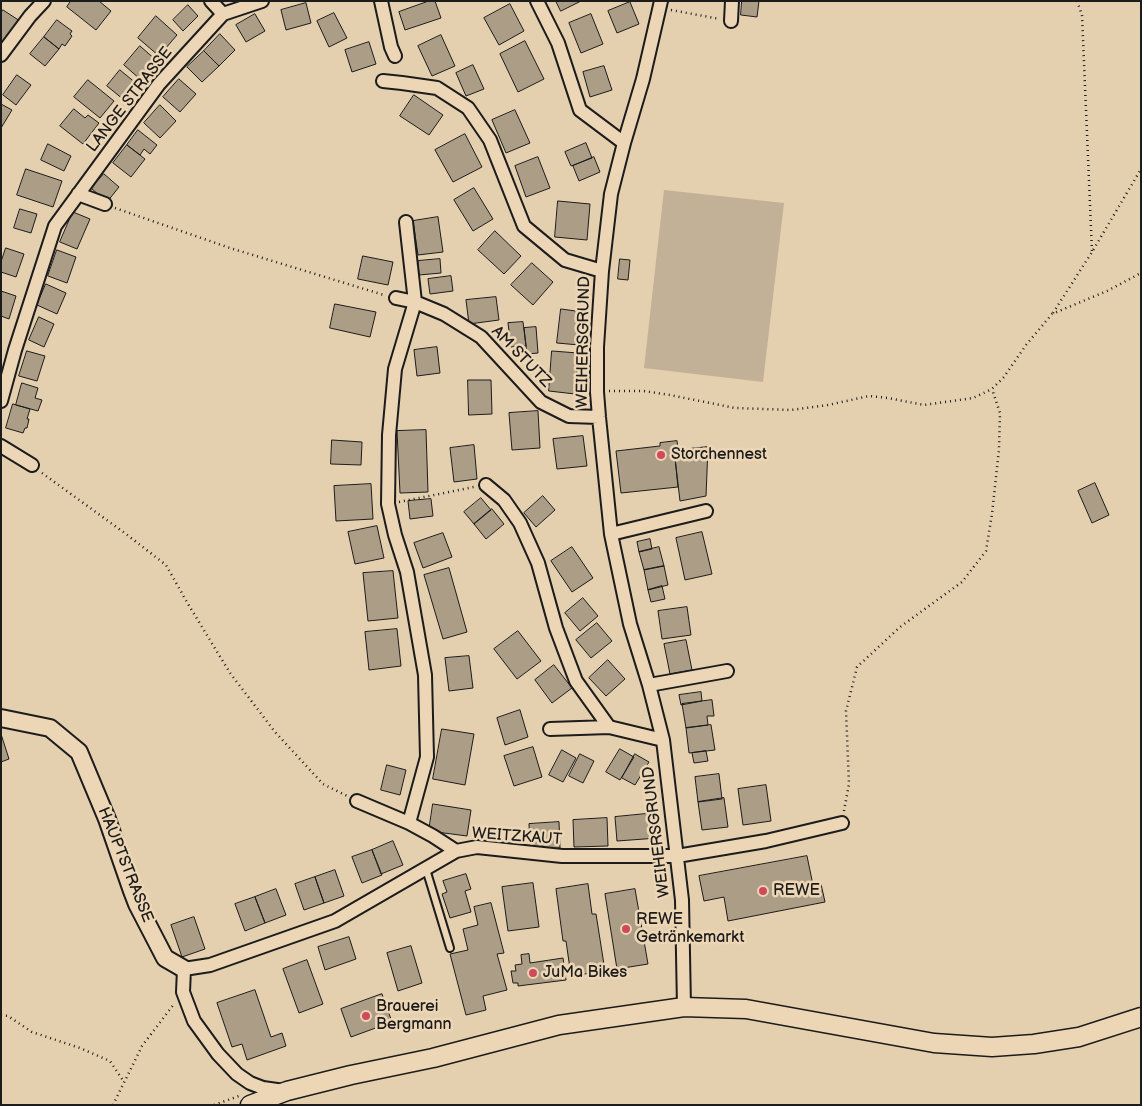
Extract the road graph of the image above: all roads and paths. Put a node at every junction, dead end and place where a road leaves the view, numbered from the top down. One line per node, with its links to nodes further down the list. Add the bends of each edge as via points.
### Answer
1 (44, 1): 11 (street)
2 (211, 1): 9 (street)
3 (262, 1): 9 (street, LANGE STRASSE)
4 (381, 1): 12 (street)
5 (536, 1): 14 (street, via 558,43 580,110)
6 (732, 1): 10 (street)
7 (1077, 1): 19 (path, via 1082,15)
8 (660, 4): 10 (path, via 683,13); 14 (street, WEIHERSGRUND)
9 (223, 14): 16 (street, LANGE STRASSE, via 159,84)
10 (731, 21)
11 (1, 55)
12 (395, 56)
13 (383, 81): 20 (street, via 437,88 468,108 490,140 524,226 565,260)
14 (624, 144): 20 (street, WEIHERSGRUND, via 611,194)
15 (1141, 169): 19 (path)
16 (78, 194): 17 (street); 27 (street, LANGE STRASSE, via 55,226)
17 (105, 204): 22 (path, via 230,248)
18 (406, 222): 23 (street)
19 (1092, 252): 24 (path)
20 (602, 271): 26 (street, WEIHERSGRUND)
21 (1141, 273): 24 (path)
22 (396, 298): 23 (street, AM STUTZ)
23 (416, 302): 28 (street, AM STUTZ, via 444,314 481,337 541,402 570,416); 32 (street, via 395,368 389,435)
24 (1052, 314): 25 (path)
25 (992, 390): 26 (path, via 973,398 924,405 868,396 791,410 735,408 644,391); 43 (path, via 1000,414 999,449 986,551 962,582 900,627 857,667 846,711 849,784)
26 (597, 392): 28 (street, WEIHERSGRUND)
27 (1, 401)
28 (599, 416): 34 (street, WEIHERSGRUND)
29 (1, 446): 30 (street)
30 (32, 466): 41 (path, via 166,565 230,673 275,732 323,784)
31 (486, 485): 32 (path); 38 (street, via 504,500 520,523 538,563 556,628 576,681)
32 (388, 504): 42 (street, via 407,572 425,675 427,757)
33 (706, 511): 34 (street)
34 (611, 534): 36 (street, WEIHERSGRUND, via 630,624)
35 (727, 672): 36 (street)
36 (649, 686): 40 (street, WEIHERSGRUND)
37 (1, 718): 48 (street, HAUPTSTRASSE, via 50,728 79,752 138,904 165,958)
38 (609, 727): 39 (street); 40 (street)
39 (550, 729)
40 (663, 740): 45 (street, WEIHERSGRUND)
41 (357, 801): 42 (street)
42 (409, 824): 44 (street)
43 (842, 824): 45 (street, WEITZKAUT)
44 (456, 851): 45 (street, WEITZKAUT, via 477,847 562,856); 46 (street, WEITZKAUT)
45 (678, 856): 50 (street, WEIHERSGRUND)
46 (426, 869): 47 (lane); 48 (street, WEITZKAUT, via 335,921 210,965)
47 (450, 948)
48 (184, 969): 49 (street)
49 (183, 992): 53 (path, via 142,1046); 54 (street, via 194,1021 218,1054)
50 (684, 1007): 52 (main road, via 746,1009 934,1043 992,1046 1079,1037); 55 (main road, via 559,1025 434,1058)
51 (1, 1015): 53 (path, via 32,1032 110,1061)
52 (1141, 1018)
53 (124, 1082): 56 (path)
54 (250, 1083): 55 (street); 57 (path, via 240,1096)
55 (286, 1091): 58 (main road)
56 (113, 1105)
57 (214, 1105)
58 (250, 1105)

